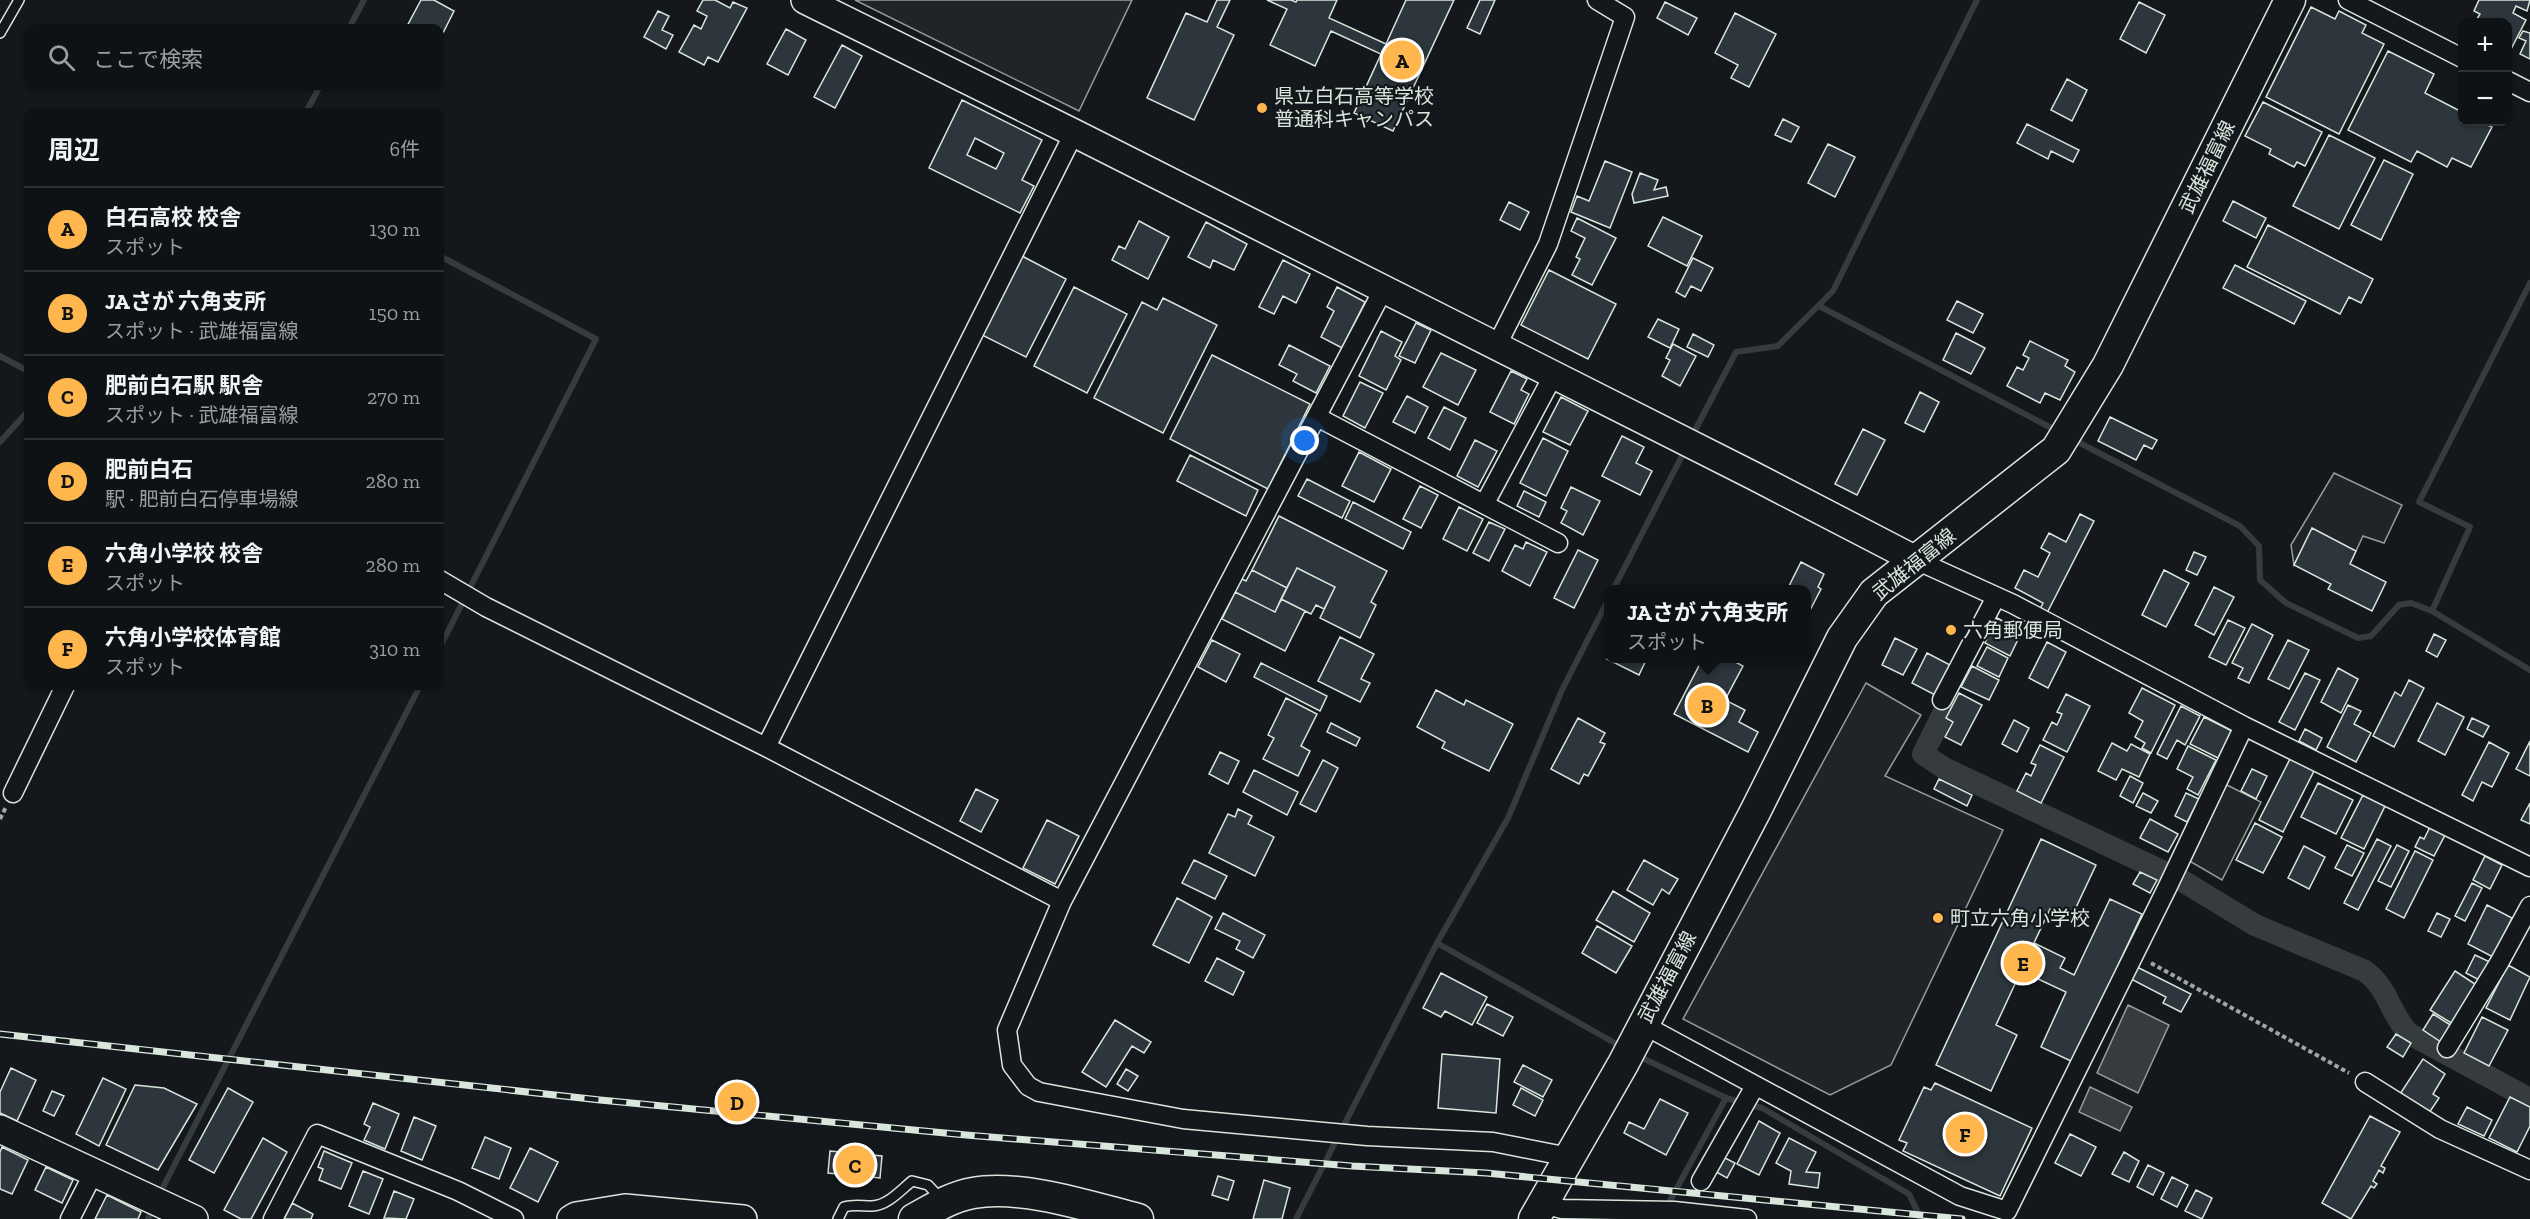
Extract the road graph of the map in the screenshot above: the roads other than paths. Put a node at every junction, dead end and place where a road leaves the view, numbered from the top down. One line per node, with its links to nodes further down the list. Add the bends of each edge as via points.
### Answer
1 (19, 0): 6 (lane)
2 (805, 0): 10 (street)
3 (1597, 0): 12 (street, via 1625,17 1548,244)
4 (2290, 0): 17 (main road, 武雄福富線, via 2108,365 2064,438)
5 (2348, 0): 7 (street)
6 (0, 33)
7 (2458, 55)
8 (2512, 83): 9 (street)
9 (2530, 92)
10 (1074, 133): 11 (street); 23 (street)
11 (1383, 290): 12 (street); 14 (street)
12 (1496, 346): 13 (street)
13 (1553, 376): 15 (street); 17 (street)
14 (1317, 417): 15 (street); 26 (street)
15 (1485, 503): 16 (street)
16 (1558, 543)
17 (1916, 560): 19 (street); 28 (main road, 武雄福富線, via 1874,593 1842,638)
18 (444, 582): 23 (street)
19 (1996, 597): 21 (street); 22 (street)
20 (63, 690): 24 (street)
21 (1942, 700)
22 (2244, 726): 25 (street); 31 (street, via 2007,1211 1960,1196)
23 (766, 747): 26 (street)
24 (6, 791)
25 (2530, 867)
26 (1062, 901): 33 (street, via 1007,1030 1012,1065 1028,1086 1039,1092 1183,1119 1367,1136 1493,1142)
27 (2530, 906): 29 (street)
28 (1633, 1042): 31 (street); 33 (main road, 武雄福富線)
29 (2447, 1048)
30 (2365, 1082): 34 (street, via 2440,1129)
31 (1752, 1089): 36 (street)
32 (0, 1129): 35 (street)
33 (1569, 1157): 38 (main road, 武雄福富線)
34 (2530, 1170)
35 (94, 1172): 40 (street); 41 (street)
36 (1701, 1181)
37 (943, 1202): 46 (lane, via 928,1185 912,1181 885,1202 844,1207); 47 (main road); 48 (main road, via 975,1193 1012,1193 1057,1199)
38 (1538, 1212): 39 (street, via 1562,1209)
39 (1668, 1214): 49 (street)
40 (70, 1219)
41 (194, 1219)
42 (273, 1219): 43 (street, via 317,1134 458,1191)
43 (514, 1219)
44 (571, 1219): 45 (street, via 625,1208)
45 (743, 1219)
46 (838, 1219)
47 (914, 1219)
48 (1138, 1219)
49 (1747, 1219)

